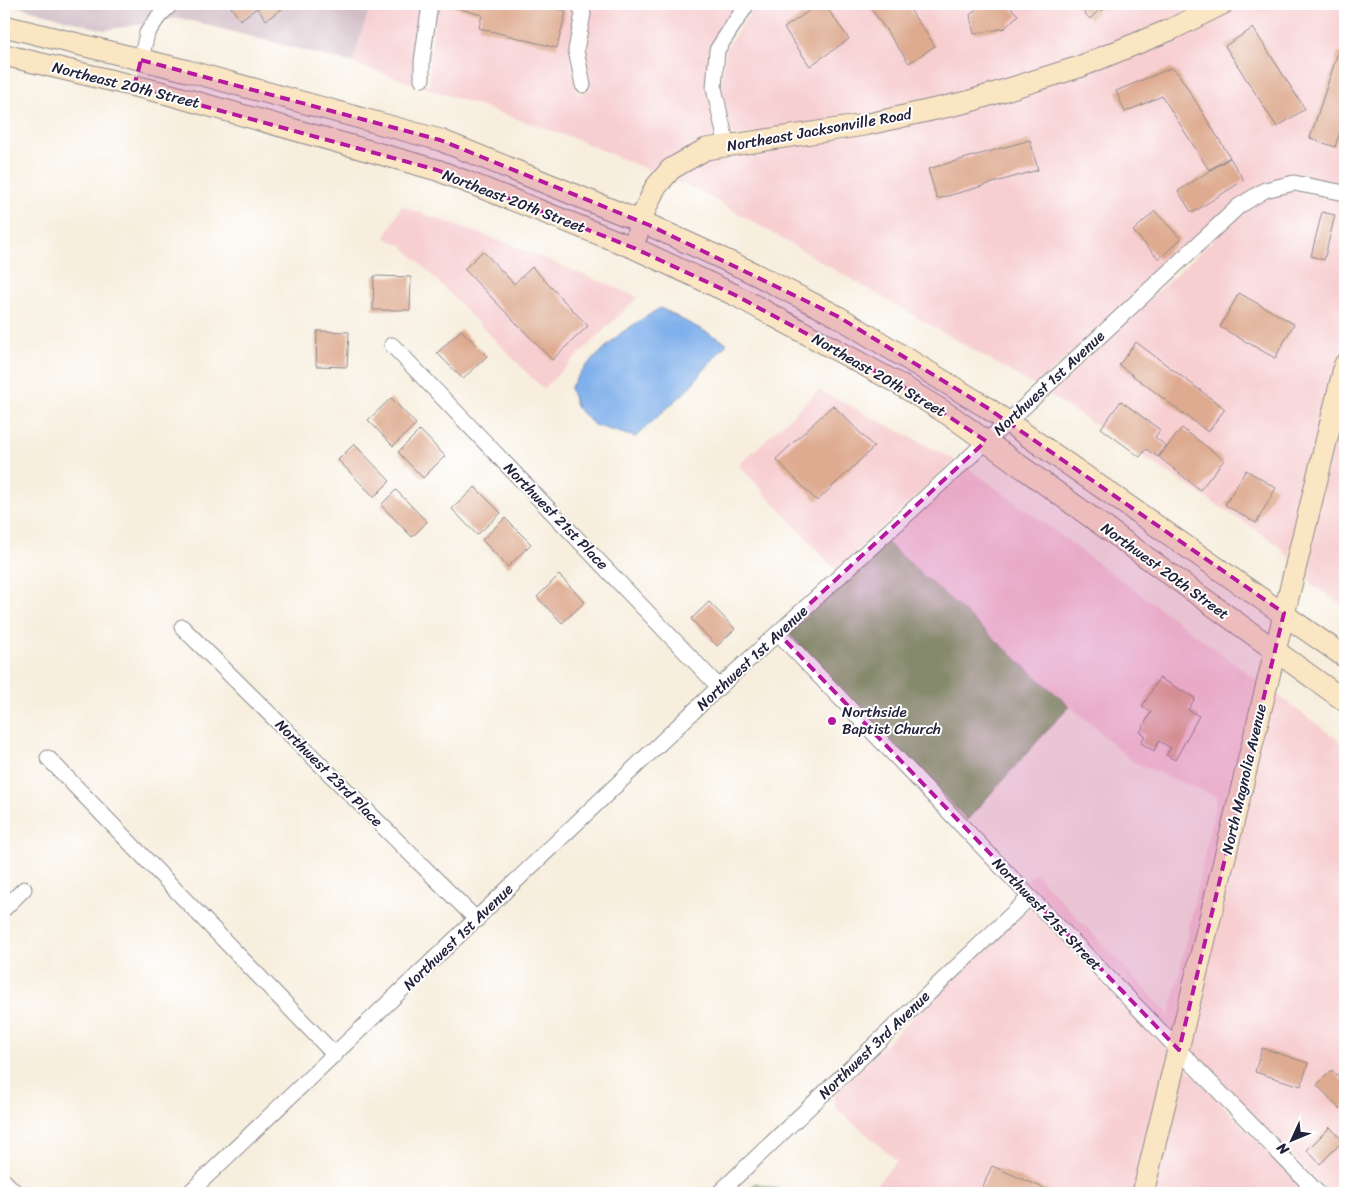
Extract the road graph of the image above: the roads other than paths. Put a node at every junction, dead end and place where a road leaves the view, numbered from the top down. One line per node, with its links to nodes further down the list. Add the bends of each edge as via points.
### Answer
1 (172, 4): 8 (street, via 147,33)
2 (430, 4): 9 (street)
3 (580, 4): 10 (street, via 583,14 576,50)
4 (747, 4): 12 (street, via 717,50 714,88)
5 (1222, 4): 12 (main road, Northeast Jacksonville Road, via 1079,67 967,102 864,125)
6 (4, 26): 8 (main road, Northeast 20th Street)
7 (4, 55): 11 (main road, Northeast 20th Street)
8 (142, 60): 11 (main road); 14 (main road, Northeast 20th Street, via 440,140)
9 (422, 79)
10 (583, 85)
11 (134, 87): 15 (main road, Northeast 20th Street, via 436,170)
12 (727, 146): 14 (main road, Northeast Jacksonville Road, via 706,149 671,169 655,188)
13 (1345, 193): 18 (street, Northwest 1st Avenue, via 1294,183 1265,190 1238,206)
14 (640, 221): 15 (main road, Northeast Jacksonville Road); 18 (main road, Northeast 20th Street, via 837,316)
15 (634, 248): 19 (main road, Northeast 20th Street, via 735,295 857,360)
16 (392, 345): 25 (street, Northwest 21st Place)
17 (1345, 364): 20 (main road, North Magnolia Avenue)
18 (1007, 422): 19 (street, Northwest 1st Avenue); 20 (main road, Northwest 20th Street)
19 (986, 441): 22 (street, Northwest 1st Avenue); 23 (main road, Northwest 20th Street)
20 (1284, 613): 23 (main road, North Magnolia Avenue); 24 (main road, Northwest 20th Street)
21 (182, 627): 31 (street, Northwest 23rd Place)
22 (778, 633): 25 (street, Northwest 1st Avenue); 29 (street, Northwest 21st Street)
23 (1274, 651): 26 (main road, Northwest 20th Street); 32 (main road, North Magnolia Avenue)
24 (1345, 657)
25 (719, 687): 31 (street, Northwest 1st Avenue)
26 (1345, 701)
27 (48, 758): 33 (street)
28 (24, 889): 30 (street)
29 (1030, 897): 32 (street, Northwest 21st Street); 37 (street, Northwest 3rd Avenue)
30 (4, 909)
31 (477, 920): 33 (street, Northwest 1st Avenue)
32 (1179, 1050): 38 (main road, North Magnolia Avenue); 39 (street, Northwest 21st Street)
33 (335, 1055): 36 (street, Northwest 1st Avenue)
34 (4, 1181): 35 (street)
35 (16, 1193)
36 (189, 1193)
37 (719, 1193)
38 (1143, 1193)
39 (1318, 1193)

